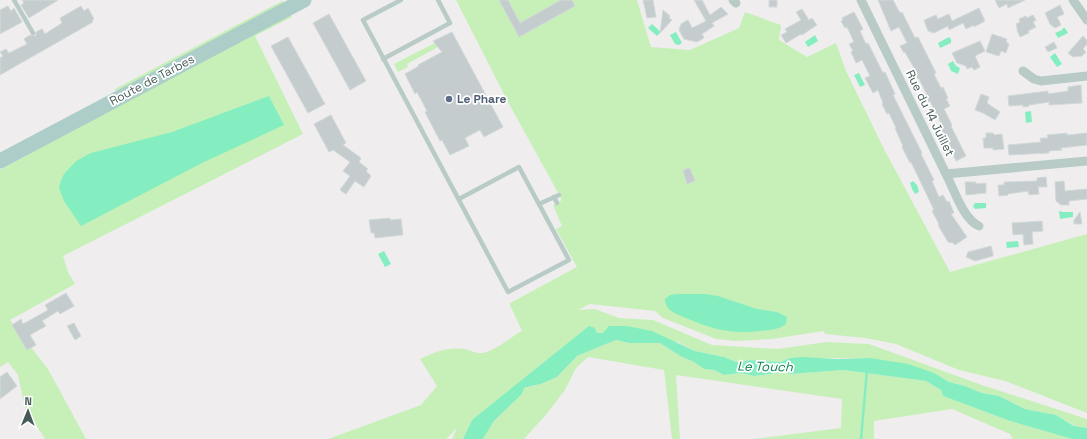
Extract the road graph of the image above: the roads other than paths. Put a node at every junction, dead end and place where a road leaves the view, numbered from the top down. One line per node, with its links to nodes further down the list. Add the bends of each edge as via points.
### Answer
1 (14, 0): 8 (lane)
2 (304, 0): 12 (main road, Route de Tarbes)
3 (401, 0): 9 (lane, via 363,20)
4 (438, 0): 9 (lane, via 450,23)
5 (862, 0): 14 (street, Rue du 14 Juillet)
6 (1073, 0): 7 (street)
7 (1087, 20)
8 (33, 33)
9 (383, 59): 15 (lane)
10 (1022, 70): 11 (street, via 1041,81)
11 (1087, 76)
12 (0, 161)
13 (1087, 161): 14 (street, Rue du 14 Juillet)
14 (946, 174): 18 (street, via 967,216)
15 (459, 199): 17 (lane, via 519,167); 17 (lane, via 508,292 569,260)
16 (557, 203): 17 (lane, via 556,196)
17 (539, 204)
18 (979, 226)

